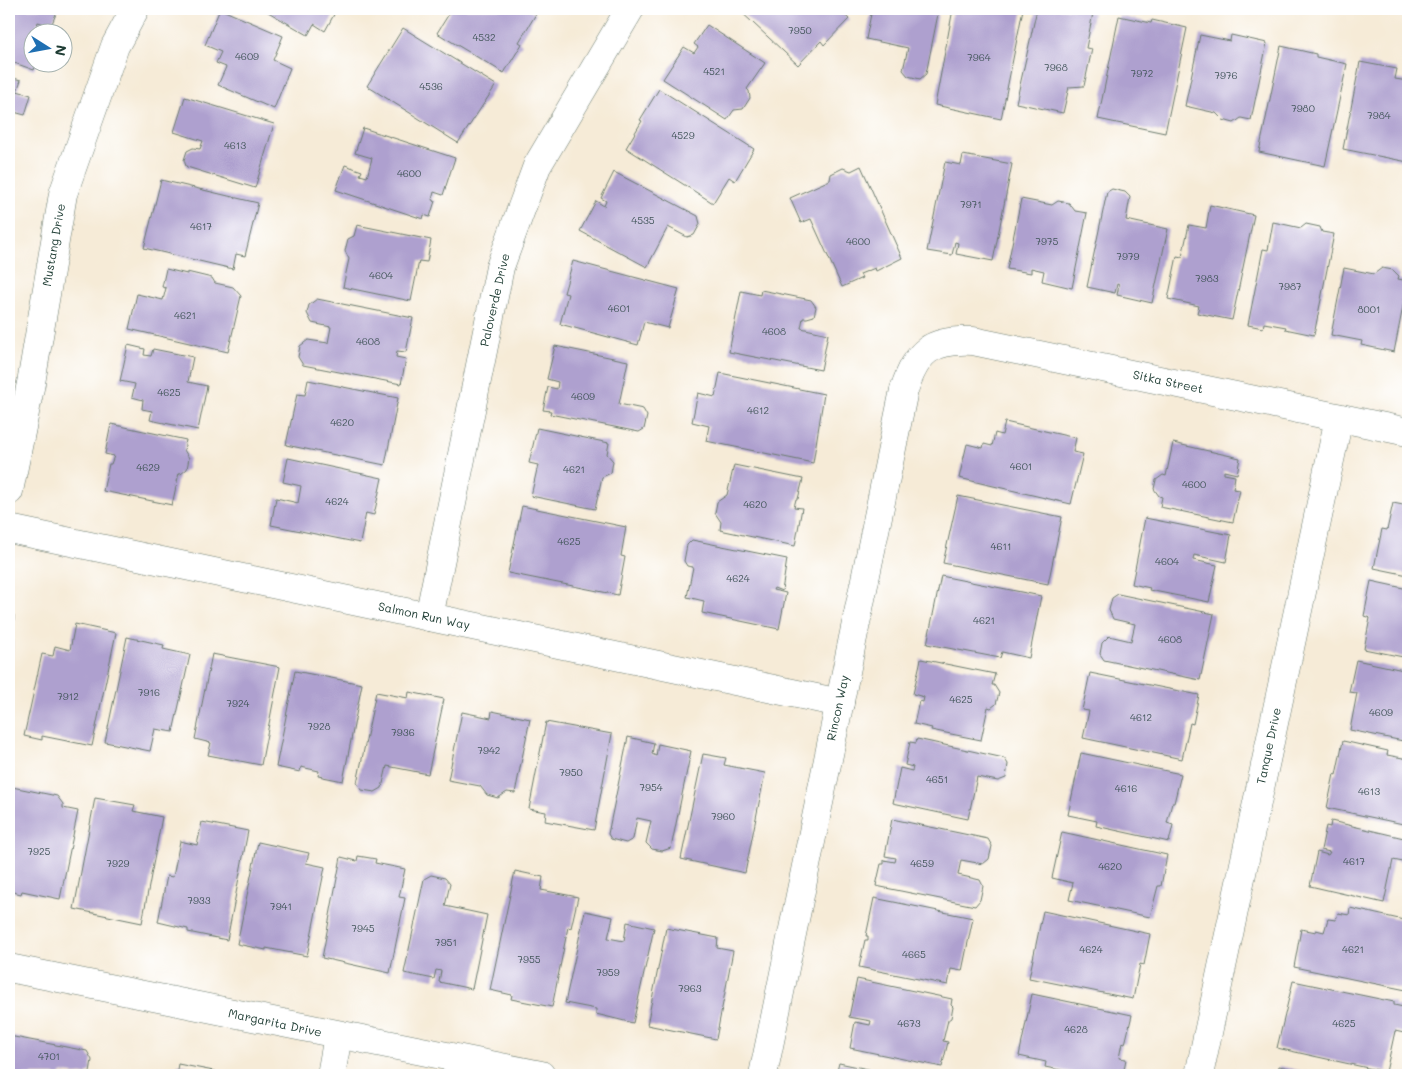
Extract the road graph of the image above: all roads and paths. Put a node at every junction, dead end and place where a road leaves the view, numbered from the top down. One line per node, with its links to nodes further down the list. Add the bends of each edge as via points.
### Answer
1 (135, 9): 6 (street, Mustang Drive, via 115,46 62,194)
2 (630, 9): 8 (street, Paloverde Drive, via 537,166 500,267)
3 (929, 348): 4 (street, Sitka Street, via 941,342 973,341); 9 (street, Rincon Way, via 918,359 904,390)
4 (1339, 418): 5 (street, Sitka Street); 15 (street, Tanque Drive)
5 (1408, 432)
6 (9, 491)
7 (9, 529): 8 (street, Salmon Run Way)
8 (429, 617): 9 (street, Salmon Run Way)
9 (840, 703): 14 (street, Rincon Way)
10 (9, 968): 11 (street, Margarita Drive)
11 (338, 1036): 12 (street); 13 (street, Margarita Drive)
12 (331, 1075)
13 (541, 1075)
14 (763, 1075)
15 (1199, 1075)

